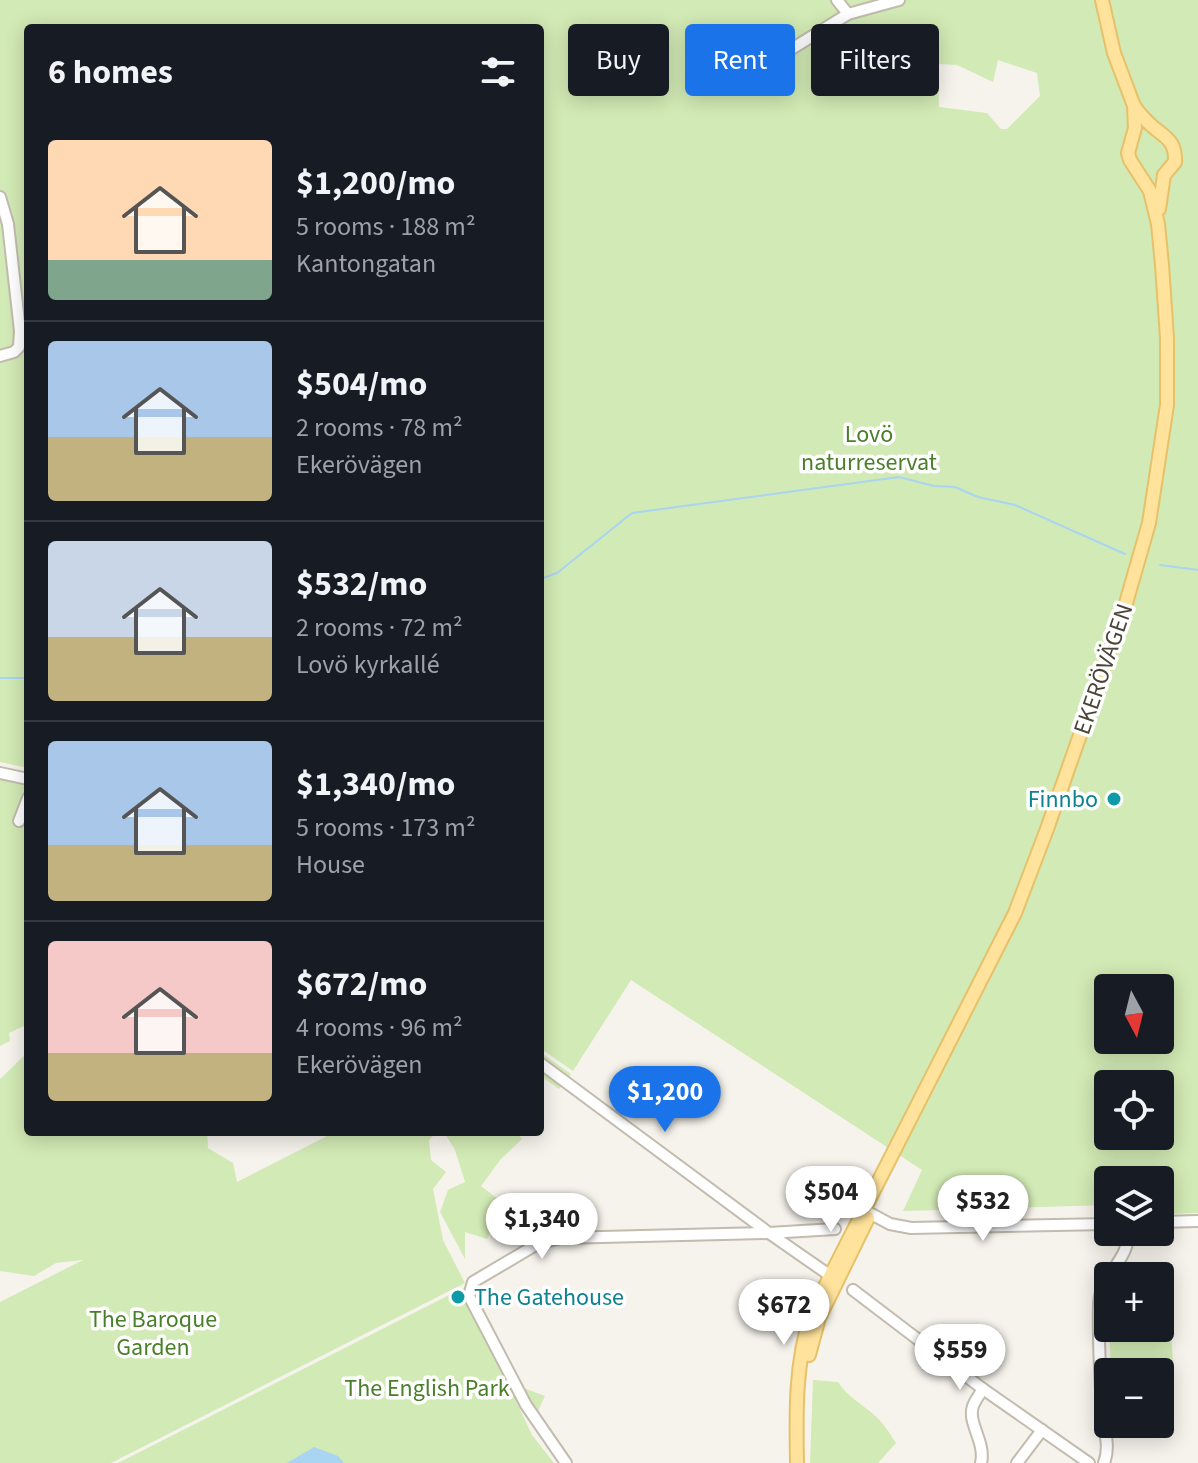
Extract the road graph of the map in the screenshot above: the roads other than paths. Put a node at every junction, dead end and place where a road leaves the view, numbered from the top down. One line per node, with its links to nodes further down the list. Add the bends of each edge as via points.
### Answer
1 (837, 0): 4 (street)
2 (899, 0): 4 (street)
3 (1102, 0): 6 (main road)
4 (848, 14): 5 (street)
5 (795, 47)
6 (1134, 106): 7 (main road); 8 (main road)
7 (1158, 132): 8 (main road); 10 (main road, via 1170,139 1175,152 1175,162)
8 (1133, 139): 9 (main road, via 1128,153)
9 (1140, 175): 10 (main road); 12 (main road)
10 (1164, 175): 12 (main road)
11 (0, 197): 13 (street, via 20,331 19,347)
12 (1158, 224): 19 (main road, EKERÖVÄGEN, via 1167,394 1145,540 1030,876)
13 (0, 356)
14 (0, 773): 15 (street)
15 (24, 778)
16 (24, 808): 17 (street)
17 (19, 821)
18 (544, 1066): 24 (street)
19 (868, 1211): 22 (street, via 890,1224 911,1228); 26 (main road, EKERÖVÄGEN)
20 (1198, 1221): 21 (street)
21 (1174, 1222)
22 (1094, 1224)
23 (835, 1229): 24 (street)
24 (769, 1233): 26 (street); 30 (street, via 561,1238 539,1243 473,1282 469,1296 526,1405)
25 (1127, 1246): 35 (street, via 1100,1291 1108,1454)
26 (834, 1277): 31 (main road, EKERÖVÄGEN, via 807,1362)
27 (853, 1290): 28 (street)
28 (983, 1389): 29 (street); 32 (street, via 973,1407)
29 (1042, 1430): 33 (street); 34 (street)
30 (566, 1463)
31 (797, 1463)
32 (981, 1463)
33 (1018, 1463)
34 (1089, 1463)
35 (1104, 1463)

